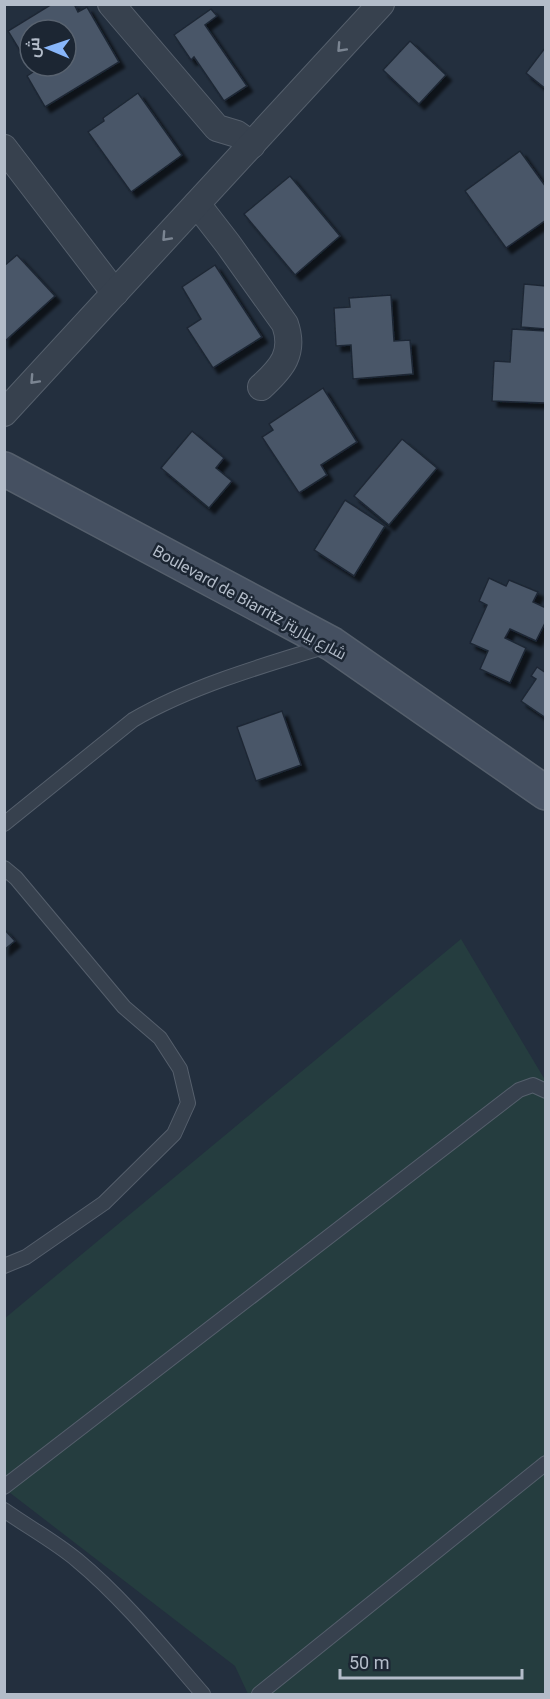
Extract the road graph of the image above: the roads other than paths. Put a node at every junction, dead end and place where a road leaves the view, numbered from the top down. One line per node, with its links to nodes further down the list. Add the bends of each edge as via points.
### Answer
1 (111, 4): 3 (street)
2 (381, 4): 4 (street, one-way to 4)
3 (218, 128): 4 (street, via 237,134); 6 (street, via 220,148)
4 (252, 145): 6 (street)
5 (4, 148): 8 (street)
6 (231, 167): 7 (street)
7 (196, 204): 8 (street, one-way to 8); 9 (street, via 285,324 289,337 286,360)
8 (115, 293): 10 (street, one-way to 10)
9 (261, 387)
10 (4, 413)
11 (4, 469): 12 (street, Boulevard de Biarritz شارع بياريتز)
12 (332, 645): 13 (street, Boulevard de Biarritz شارع بياريتز); 14 (lane, via 262,666 153,708)
13 (546, 793)
14 (4, 824)
15 (4, 868): 17 (lane, via 124,1007 160,1038 180,1069 188,1103 174,1134 104,1203 26,1257)
16 (546, 1091): 19 (lane, via 534,1085 519,1089)
17 (4, 1266)
18 (546, 1463): 22 (lane)
19 (4, 1487)
20 (4, 1510): 21 (lane, via 54,1542 96,1576)
21 (203, 1695)
22 (260, 1695)

